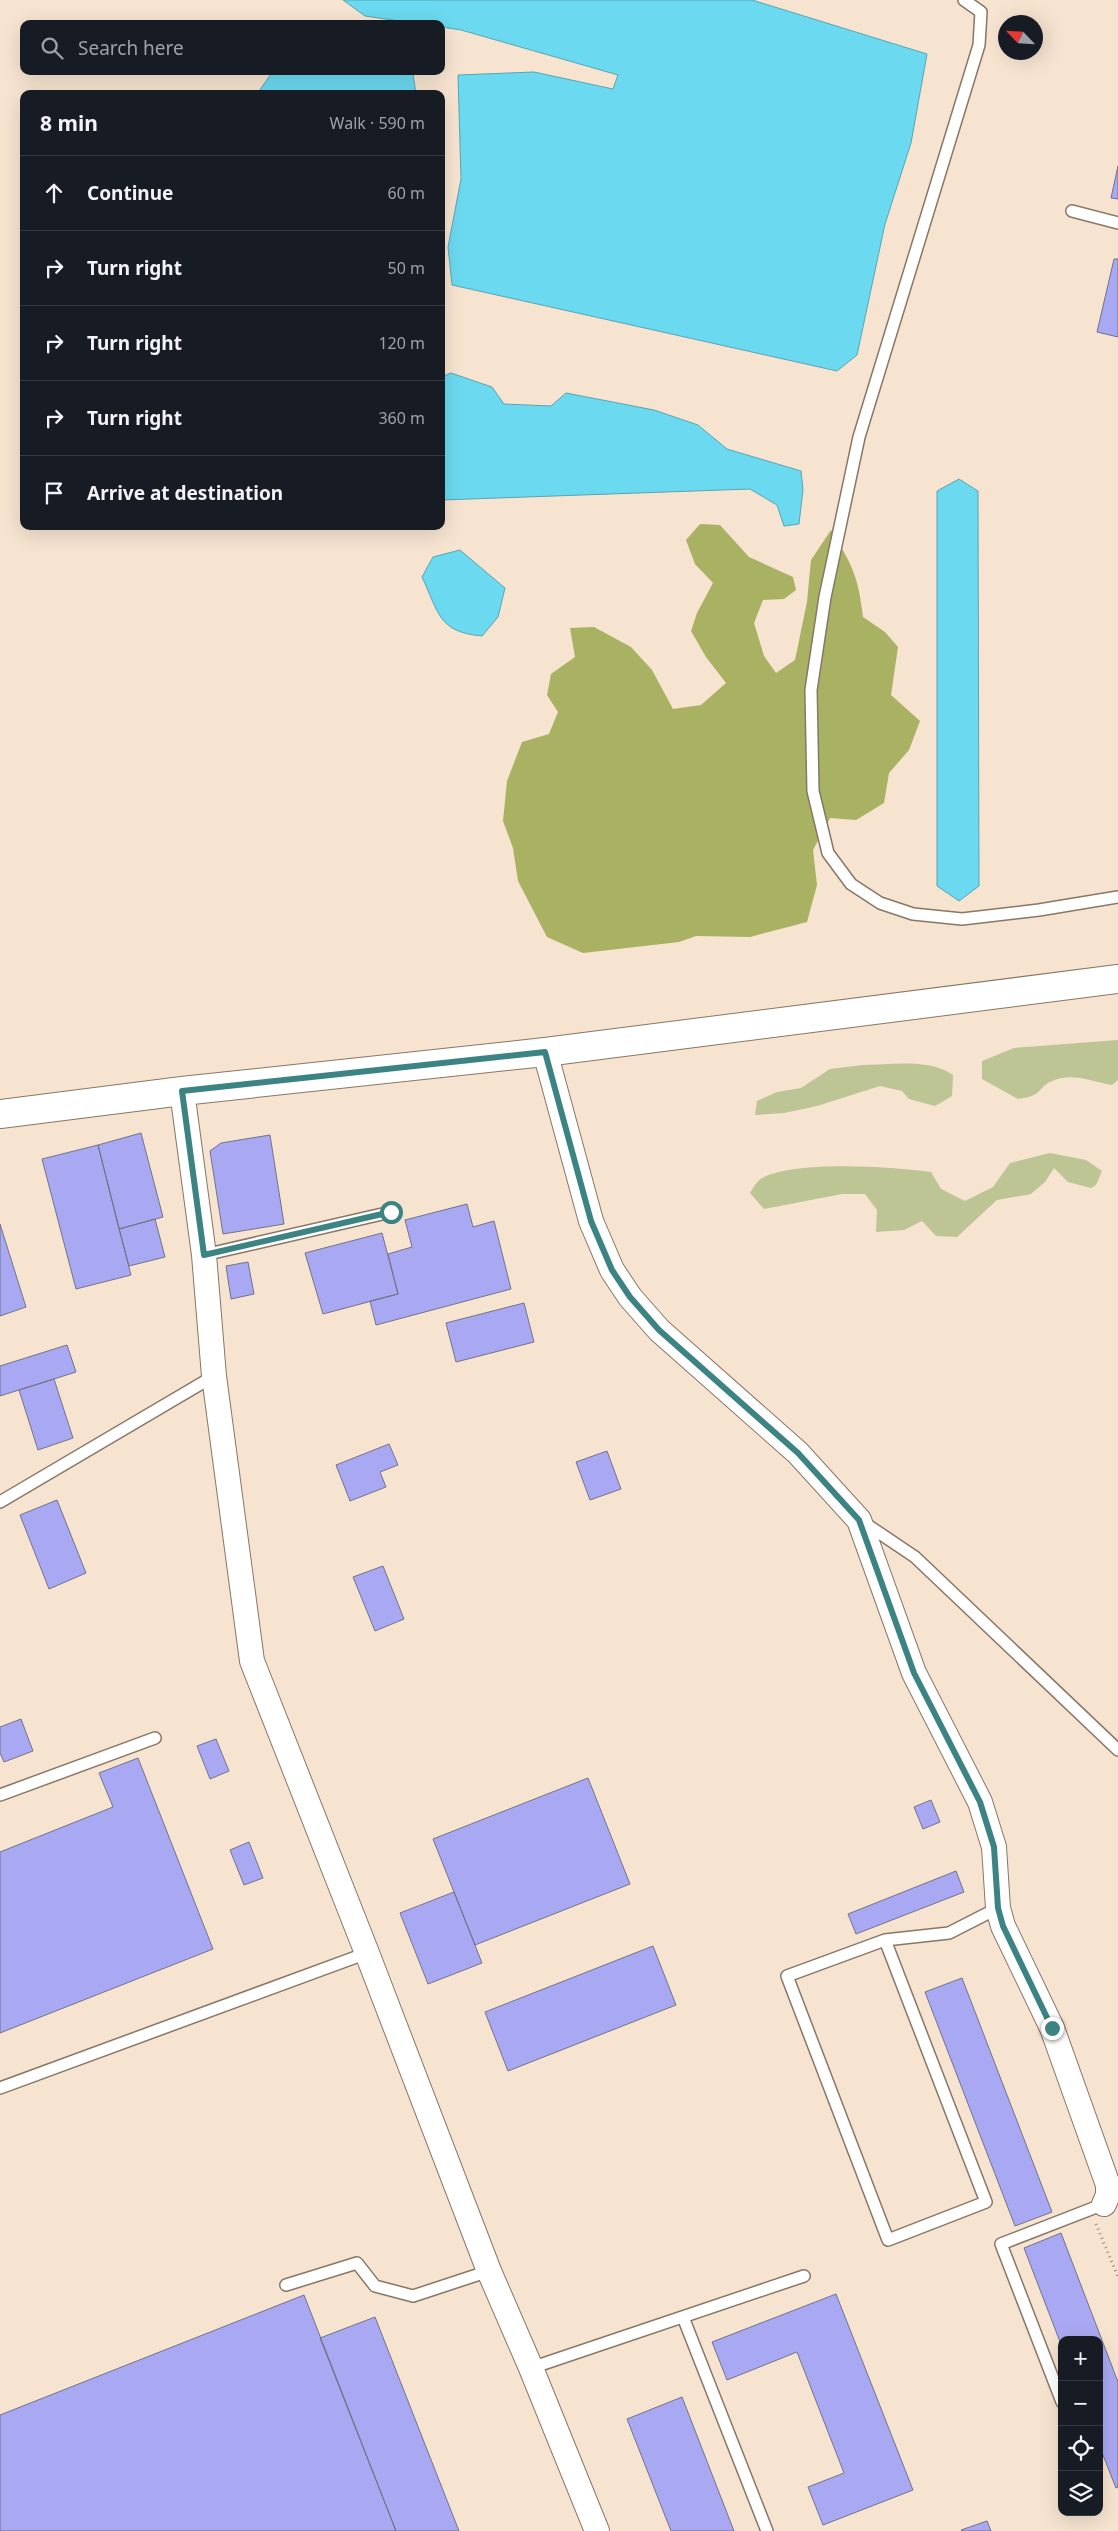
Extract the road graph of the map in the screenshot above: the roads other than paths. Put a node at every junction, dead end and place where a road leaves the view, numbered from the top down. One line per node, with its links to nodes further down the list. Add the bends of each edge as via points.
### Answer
1 (964, 0): 4 (lane, via 981,12 979,45 859,437 825,597 810,690 813,791 828,853 851,884 880,903 913,914 962,919)
2 (1072, 211): 3 (lane)
3 (1118, 223)
4 (1118, 897)
5 (1118, 979): 6 (street)
6 (545, 1052): 7 (street); 13 (street, via 591,1221 612,1270 630,1297 659,1330 798,1453)
7 (182, 1091): 8 (street); 10 (street)
8 (0, 1114)
9 (391, 1212): 10 (lane)
10 (204, 1255): 11 (street)
11 (214, 1376): 12 (lane); 19 (street, via 252,1661)
12 (0, 1502)
13 (859, 1520): 15 (lane, via 915,1557); 17 (street, via 914,1673 980,1802 994,1847)
14 (155, 1738): 16 (lane)
15 (1118, 1750)
16 (0, 1795)
17 (998, 1908): 18 (lane, via 949,1933); 21 (street, via 1003,1926 1052,2028 1108,2185)
18 (886, 1940): 18 (lane, via 787,1976 888,2240 986,2202)
19 (367, 1953): 20 (lane); 22 (street)
20 (0, 2088)
21 (1105, 2205): 27 (lane, via 1001,2244)
22 (488, 2272): 24 (lane, via 413,2296 375,2286 357,2263); 26 (street)
23 (804, 2276): 25 (lane)
24 (286, 2285)
25 (683, 2317): 26 (lane); 29 (lane)
26 (531, 2368): 28 (street)
27 (1058, 2392)
28 (597, 2531)
29 (767, 2531)

